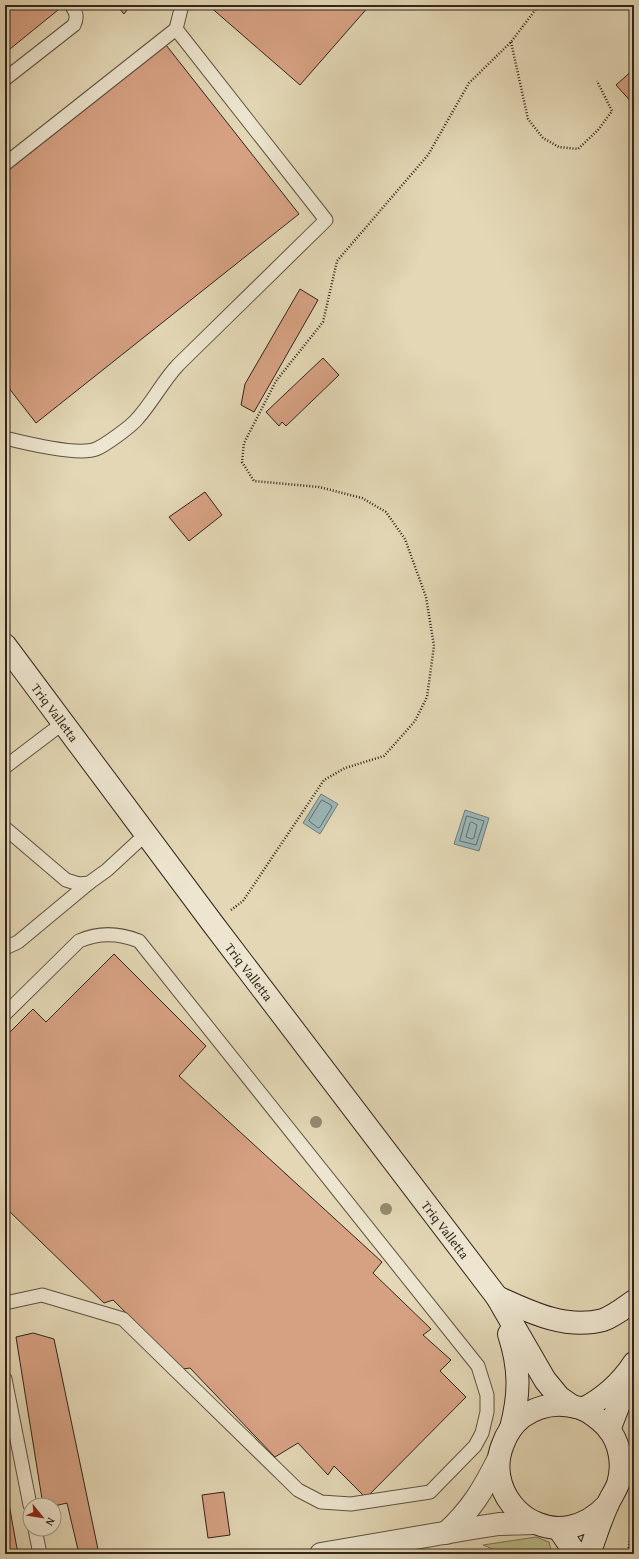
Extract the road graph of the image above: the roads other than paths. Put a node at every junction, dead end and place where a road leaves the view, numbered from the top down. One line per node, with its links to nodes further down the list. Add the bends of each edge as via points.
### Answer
1 (71, 5): 4 (lane, via 77,17 74,25)
2 (182, 5): 3 (lane)
3 (176, 29): 5 (lane); 6 (lane, via 326,220 170,373 131,426 96,449 87,450 74,451)
4 (5, 79)
5 (5, 164)
6 (5, 438)
7 (5, 645): 8 (street, Triq Valletta)
8 (64, 723): 9 (lane); 11 (street, Triq Valletta)
9 (5, 767)
10 (5, 828): 12 (lane, via 66,880 79,884)
11 (146, 834): 12 (lane); 17 (street, Triq Valletta)
12 (90, 883): 14 (lane)
13 (5, 938): 14 (lane)
14 (18, 942): 15 (lane)
15 (5, 948)
16 (5, 1014): 19 (lane, via 79,941 111,934 139,941 478,1366 487,1395 488,1412 475,1446 430,1492 352,1504 321,1502 298,1490 123,1318 42,1295)
17 (497, 1297): 18 (street, via 528,1311 570,1322 603,1320); 23 (street, Triq Valletta, via 545,1380 559,1397); 24 (street, Triq Valletta, via 517,1365 518,1394)
18 (634, 1301)
19 (5, 1303)
20 (634, 1363): 23 (street, via 606,1395)
21 (634, 1366): 25 (street)
22 (5, 1379): 27 (lane)
23 (577, 1408): 24 (street, via 538,1408); 25 (street, via 593,1415)
24 (511, 1428): 26 (street)
25 (609, 1430): 28 (street, via 619,1451 621,1468 618,1484)
26 (498, 1460): 29 (street, via 504,1493 517,1511); 31 (street, via 478,1497)
27 (28, 1497)
28 (608, 1504): 30 (street, via 591,1519); 36 (street)
29 (536, 1523): 30 (street); 31 (street, via 499,1524)
30 (558, 1528): 35 (street)
31 (446, 1533): 34 (street)
32 (37, 1537): 33 (lane)
33 (40, 1554)
34 (321, 1554)
35 (576, 1554)
36 (589, 1554)

